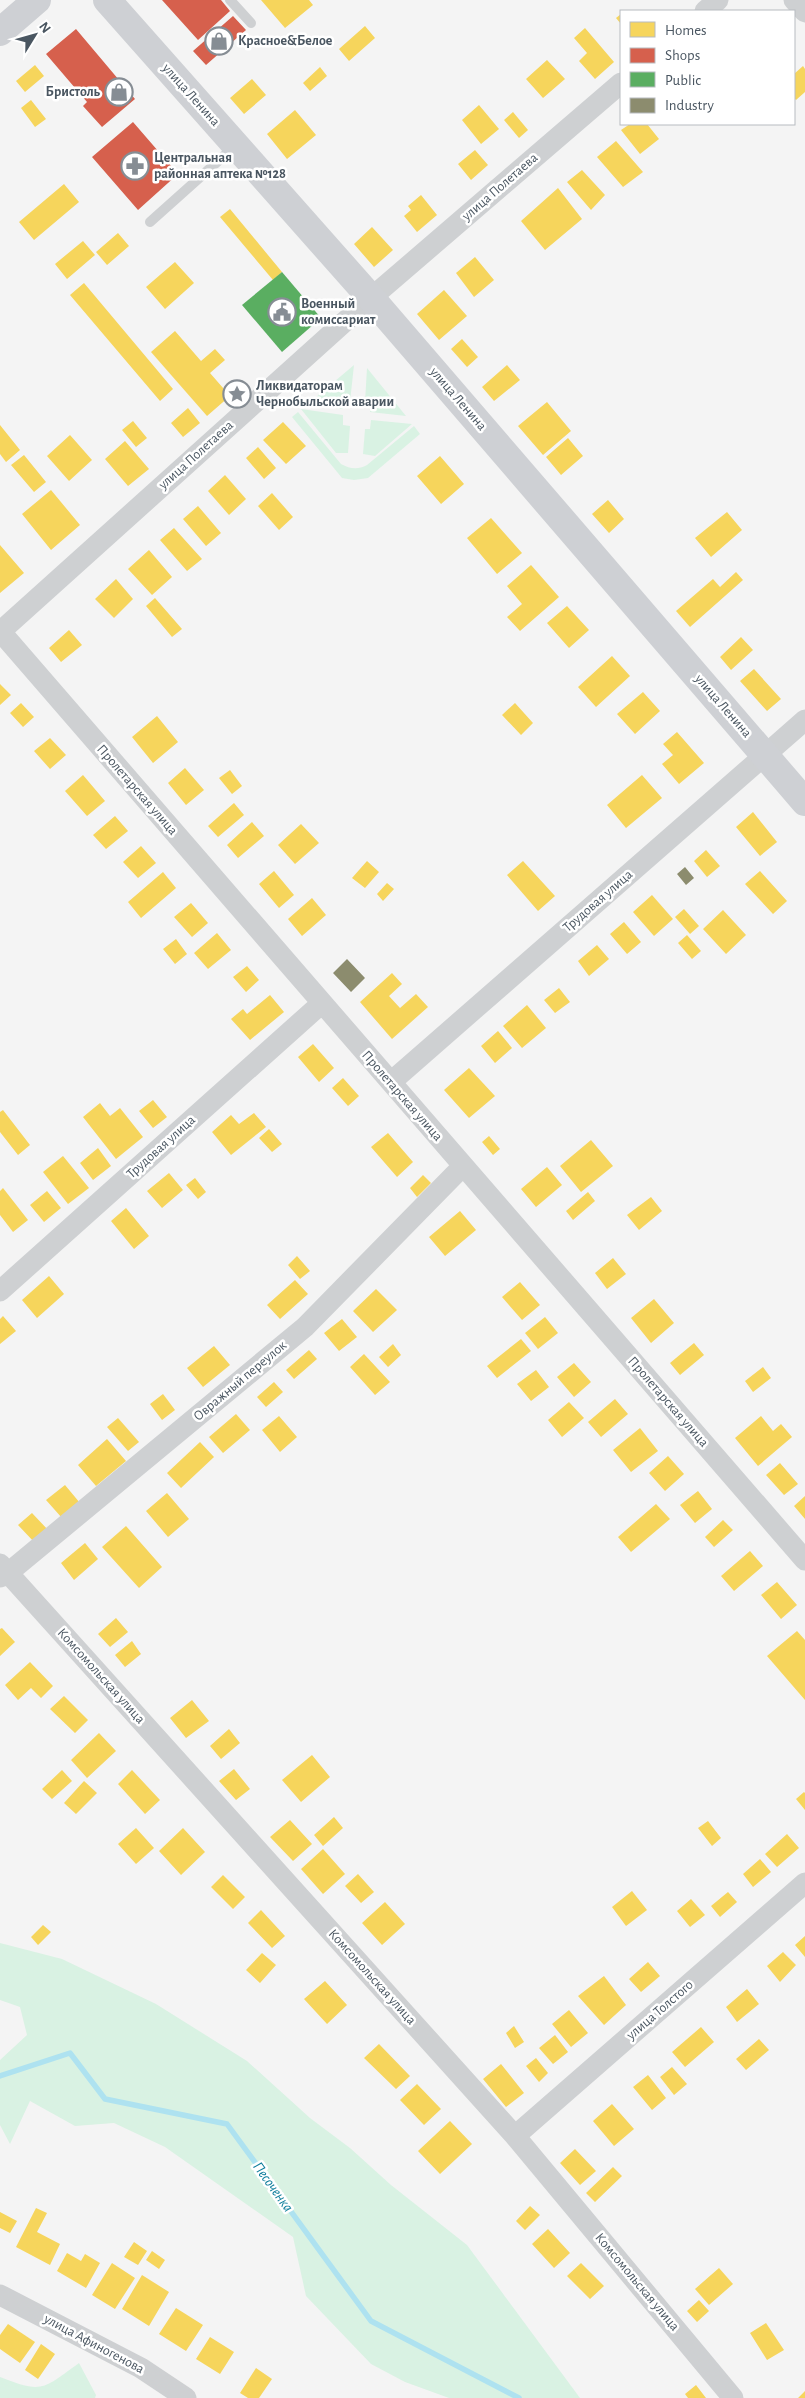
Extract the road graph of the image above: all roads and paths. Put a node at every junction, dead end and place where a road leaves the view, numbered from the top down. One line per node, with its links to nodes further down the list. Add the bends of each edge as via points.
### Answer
1 (36, 0): 9 (street)
2 (107, 0): 11 (street, улица Ленина)
3 (230, 0): 8 (lane)
4 (718, 0): 6 (street)
5 (794, 0): 7 (street)
6 (706, 10)
7 (805, 12)
8 (251, 23)
9 (0, 32)
10 (620, 84): 13 (street, улица Полетаева)
11 (236, 145): 12 (lane); 13 (street, улица Ленина)
12 (150, 222)
13 (371, 298): 14 (street, улица Полетаева); 16 (street, улица Ленина)
14 (0, 631): 18 (street, Пролетарская улица)
15 (805, 720): 16 (street, Трудовая улица)
16 (765, 755): 17 (street, улица Ленина); 19 (street, Трудовая улица)
17 (805, 802)
18 (322, 1003): 19 (street, Пролетарская улица); 21 (street, Трудовая улица)
19 (391, 1082): 20 (street, Пролетарская улица)
20 (463, 1166): 22 (street, Пролетарская улица); 23 (street, Овражный переулок, via 305,1327)
21 (0, 1291)
22 (805, 1560)
23 (3, 1571): 25 (street, Комсомольская улица)
24 (805, 1883): 25 (street, улица Толстого)
25 (515, 2136): 28 (street, Комсомольская улица)
26 (0, 2295): 27 (street, улица Афиногенова, via 141,2368)
27 (186, 2398)
28 (733, 2398)

